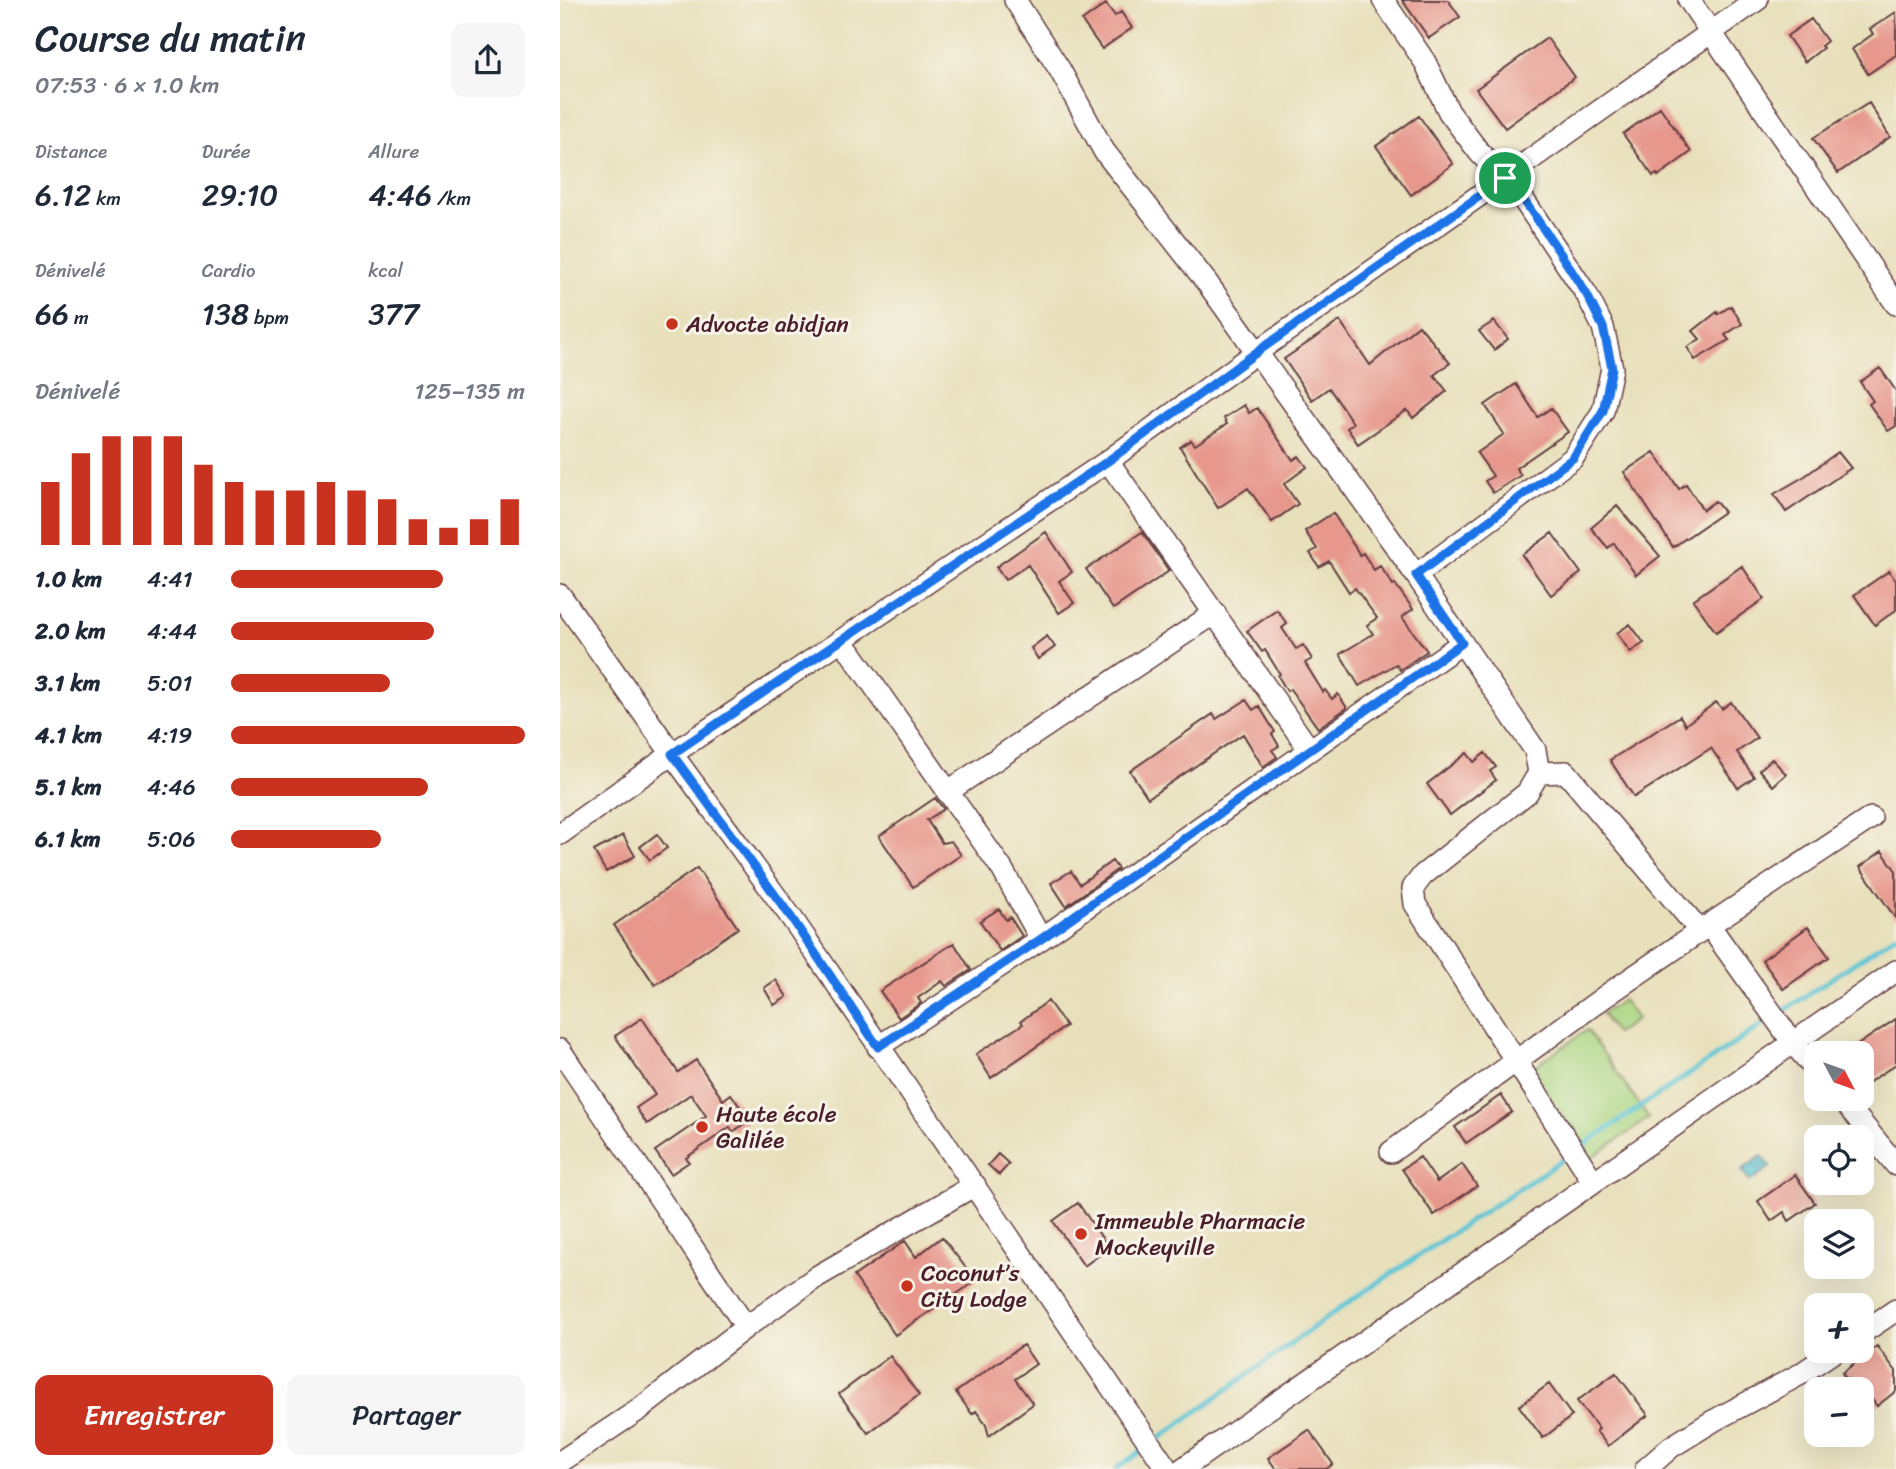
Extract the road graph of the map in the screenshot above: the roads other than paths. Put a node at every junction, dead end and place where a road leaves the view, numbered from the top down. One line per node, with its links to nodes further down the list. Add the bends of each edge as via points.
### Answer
1 (1015, 0): 8 (street, via 1104,151)
2 (1383, 0): 6 (street, via 1425,62 1450,112)
3 (1689, 0): 5 (street)
4 (1757, 0): 5 (street)
5 (1711, 32): 6 (street); 7 (street)
6 (1505, 178): 8 (street); 10 (street, via 1560,253 1603,327 1612,368 1603,411 1573,458)
7 (1896, 304)
8 (1257, 352): 9 (street); 10 (street)
9 (1108, 461): 12 (street); 13 (street)
10 (1416, 575): 14 (street)
11 (560, 595): 16 (street)
12 (1215, 613): 15 (street); 18 (street)
13 (842, 640): 16 (street); 18 (street)
14 (1462, 643): 15 (street); 17 (street, via 1535,750)
15 (1309, 749): 22 (street)
16 (672, 754): 20 (street); 25 (street, via 791,917)
17 (1539, 773): 21 (street, via 1566,772); 28 (street, via 1527,793 1423,874 1413,888 1415,904)
18 (947, 792): 22 (street, via 1002,869)
19 (1871, 818): 21 (street)
20 (560, 834)
21 (1704, 928): 24 (street); 28 (street)
22 (1041, 939): 25 (street)
23 (1896, 971): 24 (street)
24 (1793, 1043): 27 (street); 32 (street)
25 (878, 1047): 33 (street)
26 (560, 1050): 36 (street)
27 (1804, 1056)
28 (1516, 1061): 30 (street); 32 (street)
29 (1852, 1111): 31 (street)
30 (1391, 1152)
31 (1896, 1165)
32 (1593, 1181): 40 (street)
33 (975, 1185): 36 (street, via 818,1276); 39 (street)
34 (1896, 1310): 35 (street)
35 (1874, 1325)
36 (746, 1327): 38 (street, via 640,1409)
37 (1817, 1363): 41 (street, via 1671,1447)
38 (560, 1462)
39 (1167, 1469)
40 (1182, 1469)
41 (1646, 1469)

